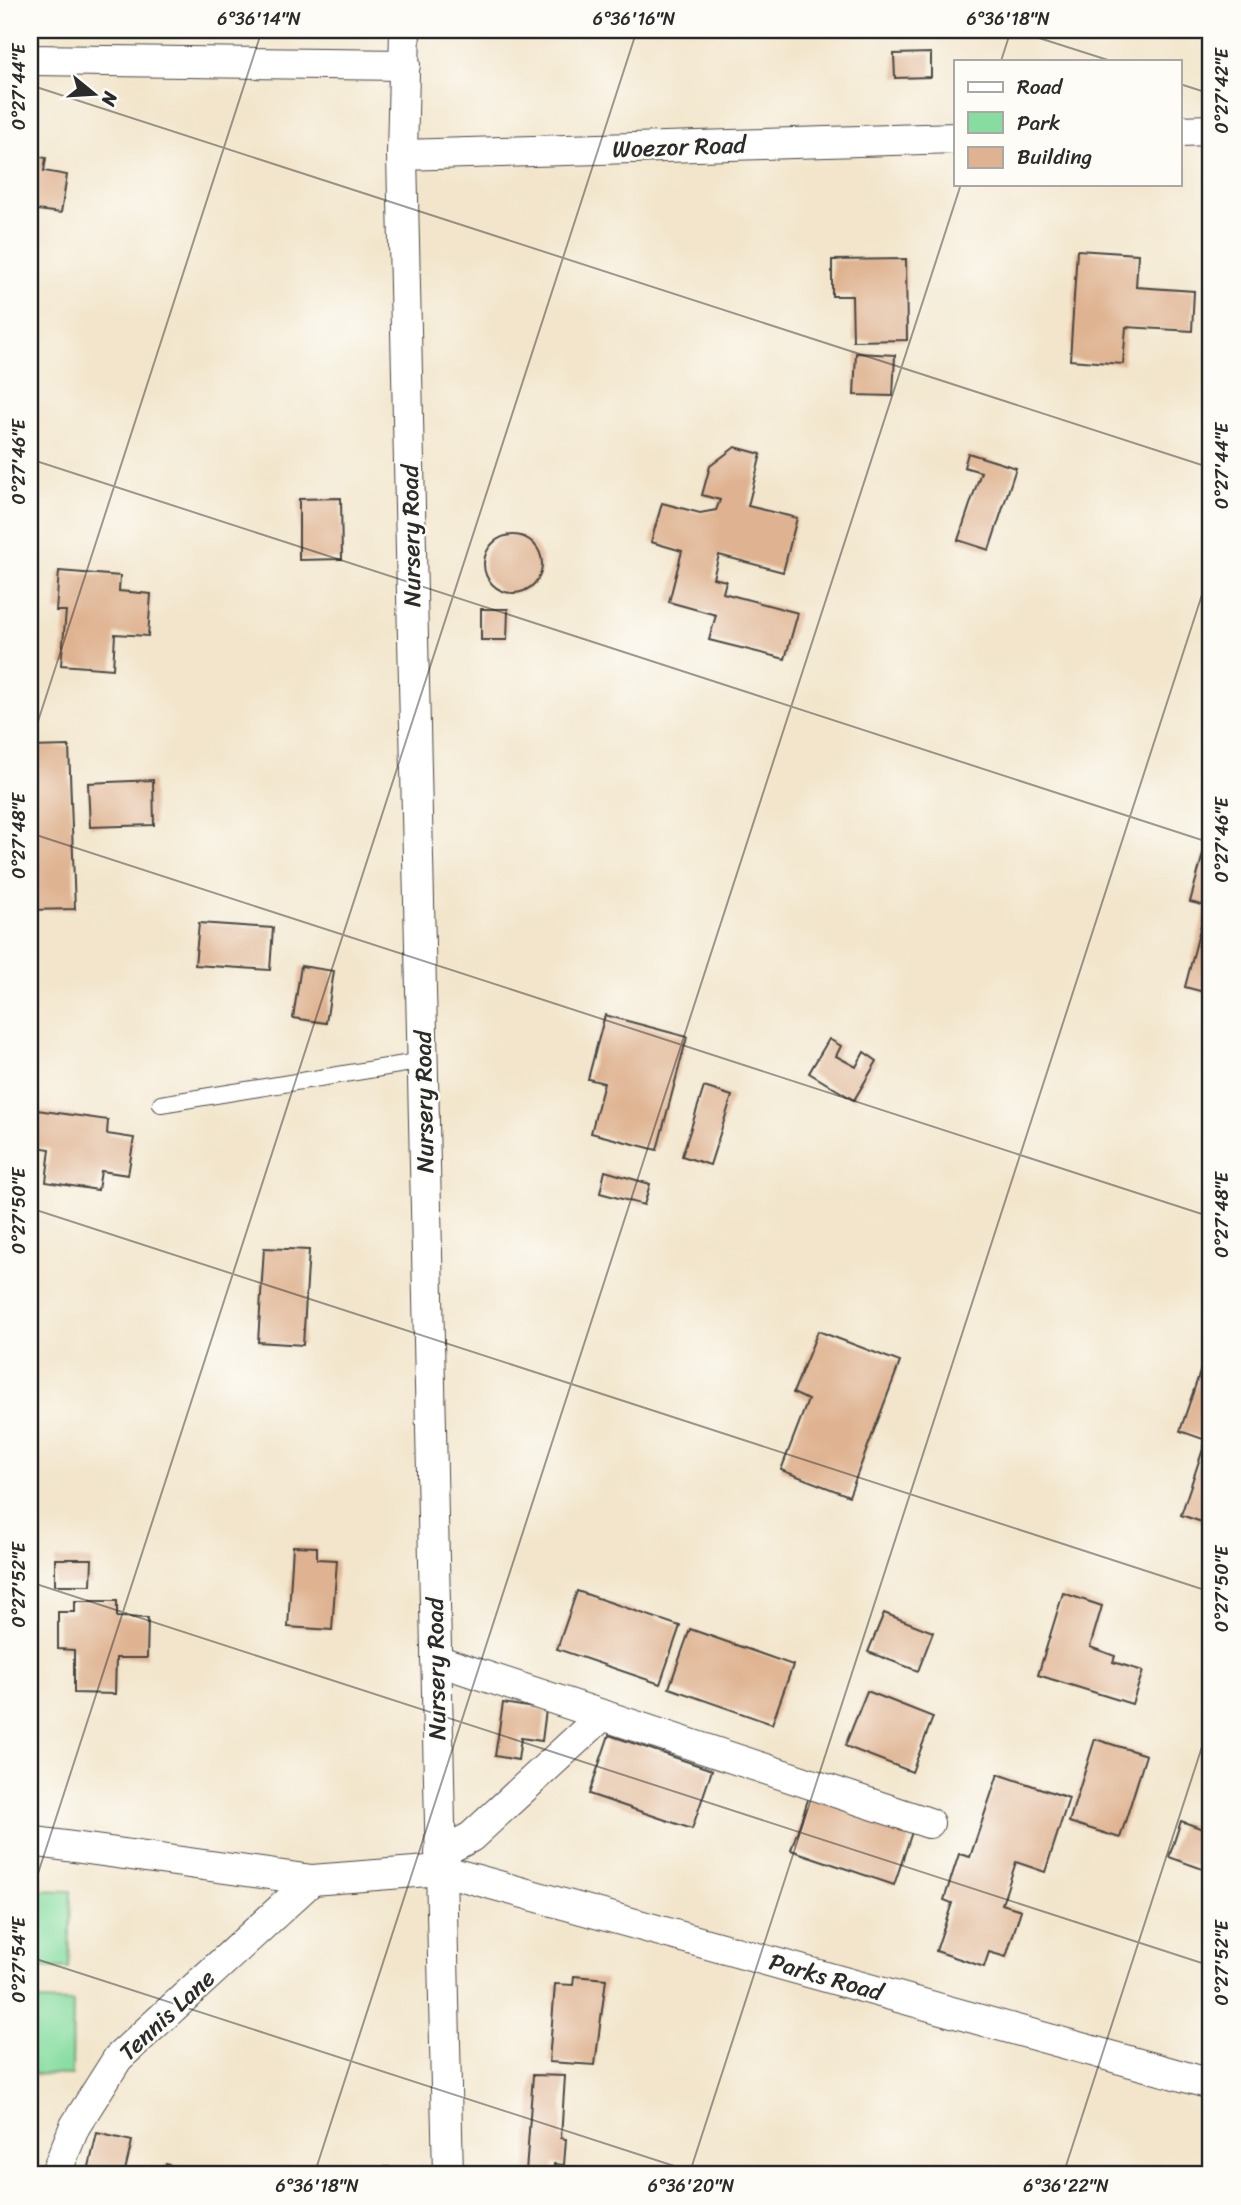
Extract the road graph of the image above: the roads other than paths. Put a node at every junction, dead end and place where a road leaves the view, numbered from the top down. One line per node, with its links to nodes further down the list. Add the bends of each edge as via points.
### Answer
1 (405, 30): 3 (street, Nursery Road)
2 (30, 60): 3 (street)
3 (405, 65): 7 (street, Nursery Road)
4 (1211, 130): 5 (street)
5 (1182, 131)
6 (954, 138): 7 (street, Woezor Road)
7 (402, 155): 8 (street, Nursery Road)
8 (423, 1061): 9 (lane); 10 (street, Nursery Road)
9 (161, 1104)
10 (436, 1660): 11 (street); 14 (street, Nursery Road)
11 (603, 1715): 12 (street); 14 (street)
12 (929, 1823)
13 (30, 1841): 15 (street)
14 (441, 1862): 15 (street); 16 (street, Parks Road); 18 (street, Nursery Road)
15 (312, 1880): 17 (street, Tennis Lane, via 118,2058 75,2126)
16 (1211, 2084)
17 (55, 2175)
18 (448, 2175)

